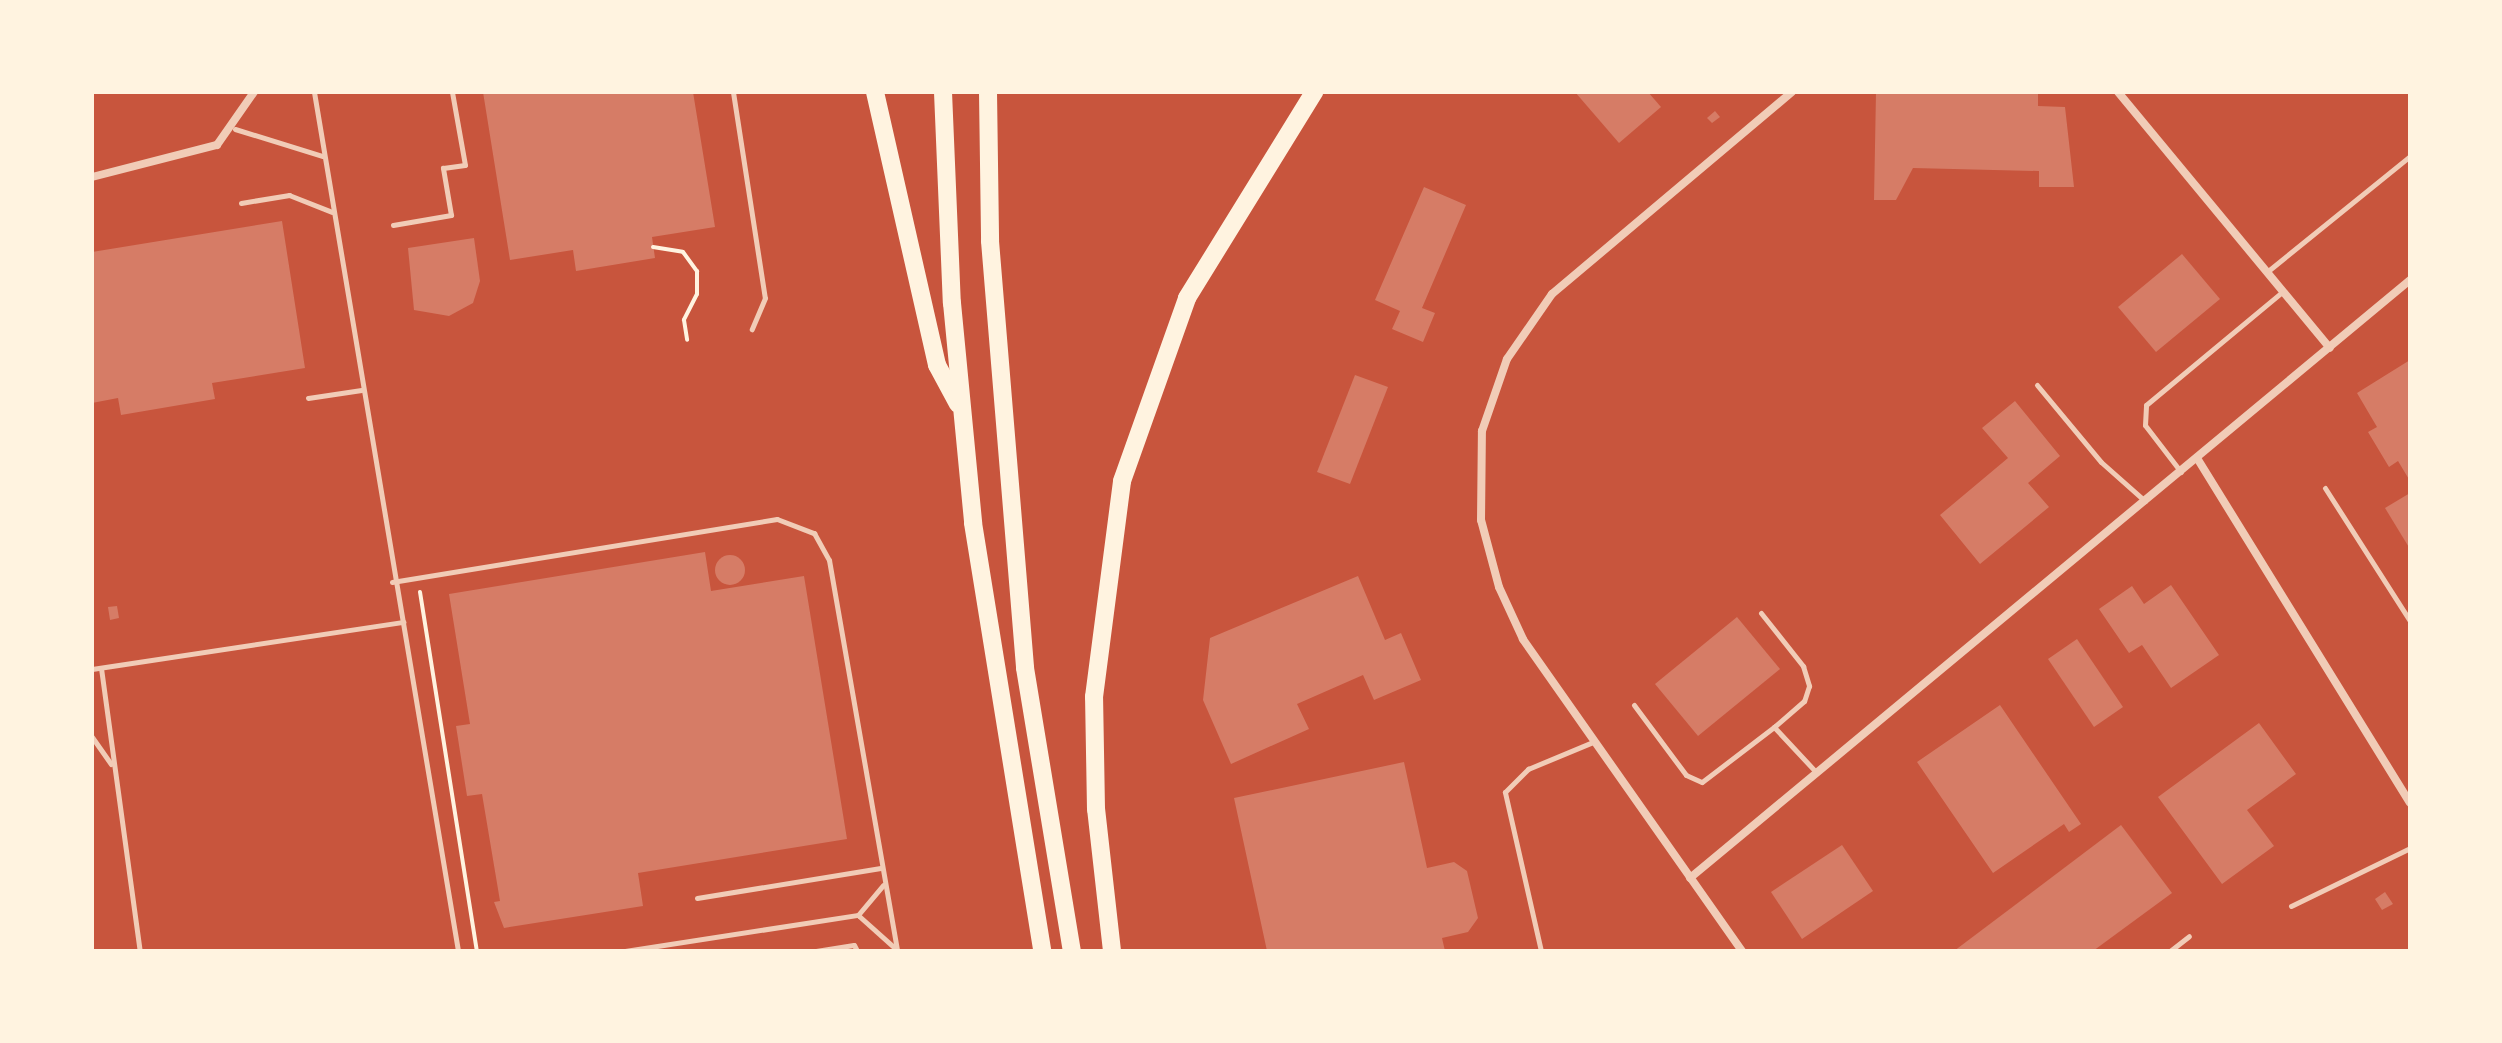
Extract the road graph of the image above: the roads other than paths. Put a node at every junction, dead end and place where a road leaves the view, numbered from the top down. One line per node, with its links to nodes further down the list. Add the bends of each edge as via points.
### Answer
1 (254, 92): 11 (street)
2 (314, 92): 12 (lane)
3 (452, 92): 17 (lane, via 465,165 443,168 451,215)
4 (733, 92): 21 (lane, via 765,298)
5 (875, 92): 26 (highway, via 937,365)
6 (943, 92): 26 (highway)
7 (988, 92): 60 (highway, via 990,241 1025,668)
8 (1314, 92): 61 (highway, via 1187,298 1122,481 1094,697 1096,809)
9 (1792, 92): 40 (street, via 1552,294 1507,359 1482,431 1481,520 1499,587 1523,639)
10 (2118, 92): 18 (street)
11 (235, 129): 12 (lane); 14 (street, via 197,156)
12 (323, 156): 16 (lane)
13 (2410, 156): 18 (lane)
14 (92, 177)
15 (241, 203): 16 (lane, via 289,195)
16 (332, 212): 24 (lane)
17 (393, 225)
18 (2268, 271): 20 (street)
19 (2410, 280): 22 (street)
20 (2283, 292): 22 (street); 28 (lane, via 2146,405 2145,425)
21 (752, 329)
22 (2330, 348): 27 (street)
23 (2037, 385): 30 (lane, via 2101,462)
24 (361, 390): 25 (lane); 31 (lane)
25 (308, 398)
26 (962, 410): 59 (highway, via 988,641)
27 (2197, 458): 28 (street); 43 (street)
28 (2181, 472): 30 (street)
29 (2325, 488): 33 (lane)
30 (2145, 501): 42 (street)
31 (392, 582): 34 (lane); 46 (lane, via 795,521 814,533 829,560)
32 (1761, 613): 38 (lane, via 1803,666 1809,686 1804,701)
33 (2410, 621)
34 (403, 622): 35 (lane); 55 (lane)
35 (101, 667): 36 (lane); 41 (lane)
36 (92, 669)
37 (1634, 705): 38 (lane, via 1686,775 1702,782)
38 (1774, 727): 42 (lane)
39 (92, 737): 41 (lane)
40 (1593, 742): 47 (street); 62 (lane, via 1528,769 1505,792)
41 (111, 765): 54 (lane)
42 (1817, 773): 47 (street)
43 (2406, 788): 44 (street)
44 (2410, 803)
45 (2410, 848): 50 (lane)
46 (881, 868): 48 (lane); 49 (lane)
47 (1690, 878): 63 (street)
48 (884, 884): 51 (lane); 53 (lane)
49 (697, 898)
50 (2291, 906)
51 (858, 915): 53 (lane); 56 (lane)
52 (2189, 936): 64 (lane)
53 (896, 950)
54 (140, 951)
55 (458, 951)
56 (625, 951)
57 (816, 951): 58 (lane, via 854,945)
58 (857, 951)
59 (1042, 951)
60 (1072, 951)
61 (1112, 951)
62 (1541, 951)
63 (1742, 951)
64 (2170, 951)

